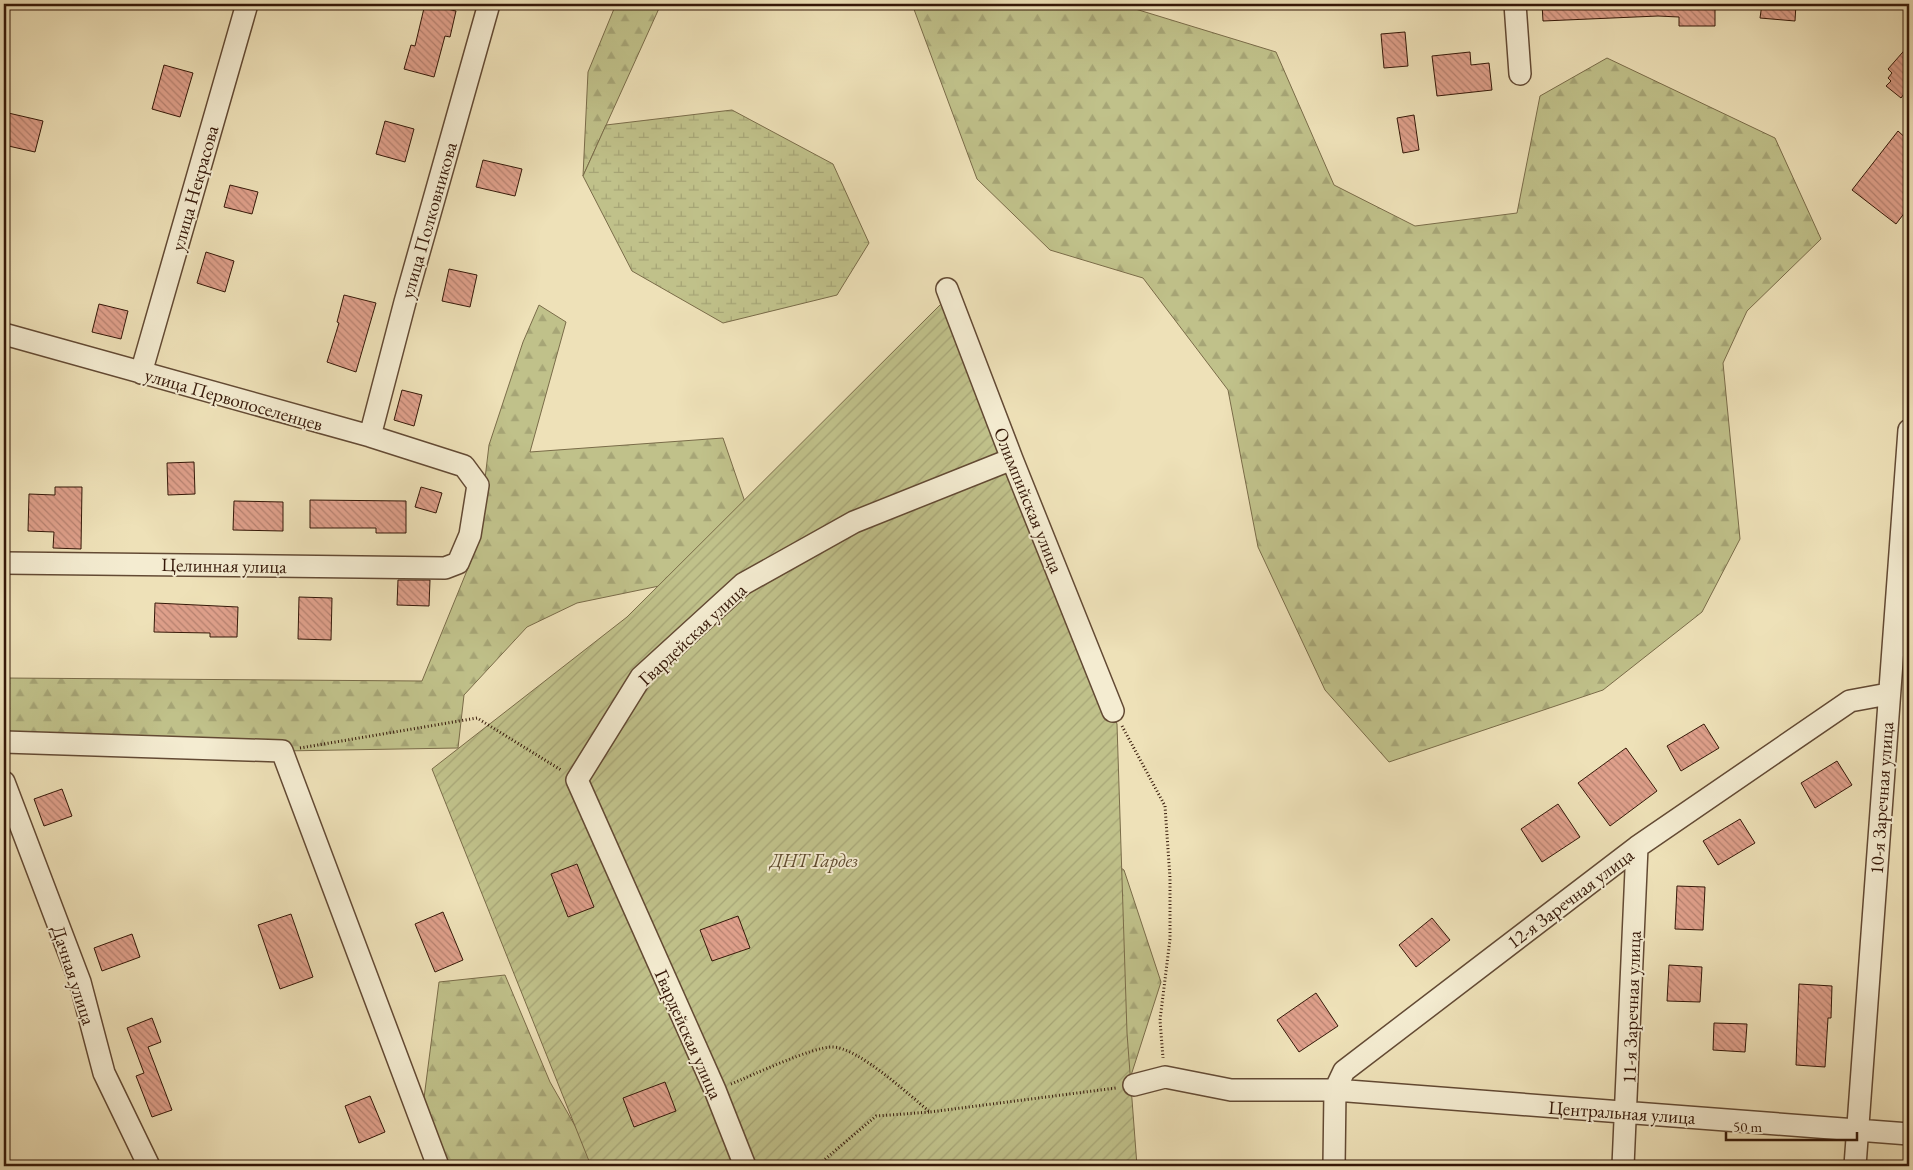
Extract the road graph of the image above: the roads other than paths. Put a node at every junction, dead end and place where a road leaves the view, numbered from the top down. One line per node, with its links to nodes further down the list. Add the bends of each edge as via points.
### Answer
1 (247, 4): 7 (street, улица Некрасова)
2 (489, 4): 9 (street, улица Полковникова)
3 (1515, 4): 4 (street)
4 (1520, 74)
5 (947, 289): 10 (street, Олимпийская улица)
6 (4, 334): 7 (street, улица Первопоселенцев)
7 (141, 373): 9 (street, улица Первопоселенцев)
8 (1909, 430): 13 (street, 10-я Заречная улица)
9 (370, 436): 12 (street, улица Первопоселенцев, via 464,466 478,484 470,535 458,563)
10 (1012, 459): 14 (street, Олимпийская улица); 25 (street, Гвардейская улица, via 854,522 742,584 641,677 578,780 715,1090)
11 (4, 563): 12 (street, Целинная улица)
12 (444, 568)
13 (1888, 694): 17 (street, 12-я Заречная улица, via 1850,701); 21 (street, 10-я Заречная улица)
14 (1113, 711)
15 (4, 742): 24 (street, via 282,751)
16 (4, 782): 23 (street, Дачная улица, via 80,982 104,1073)
17 (1636, 847): 19 (street, 12-я Заречная улица, via 1344,1071); 20 (street, 11-я Заречная улица)
18 (1134, 1085): 19 (street, Центральная улица, via 1165,1077 1232,1090)
19 (1335, 1090): 20 (street, Центральная улица); 26 (street, 12-я Заречная улица)
20 (1627, 1113): 21 (street, Центральная улица); 27 (street, 11-я Заречная улица)
21 (1858, 1130): 22 (street, Центральная улица); 28 (street, 10-я Заречная улица)
22 (1909, 1134)
23 (148, 1166)
24 (438, 1166)
25 (745, 1166)
26 (1334, 1166)
27 (1623, 1166)
28 (1855, 1166)

